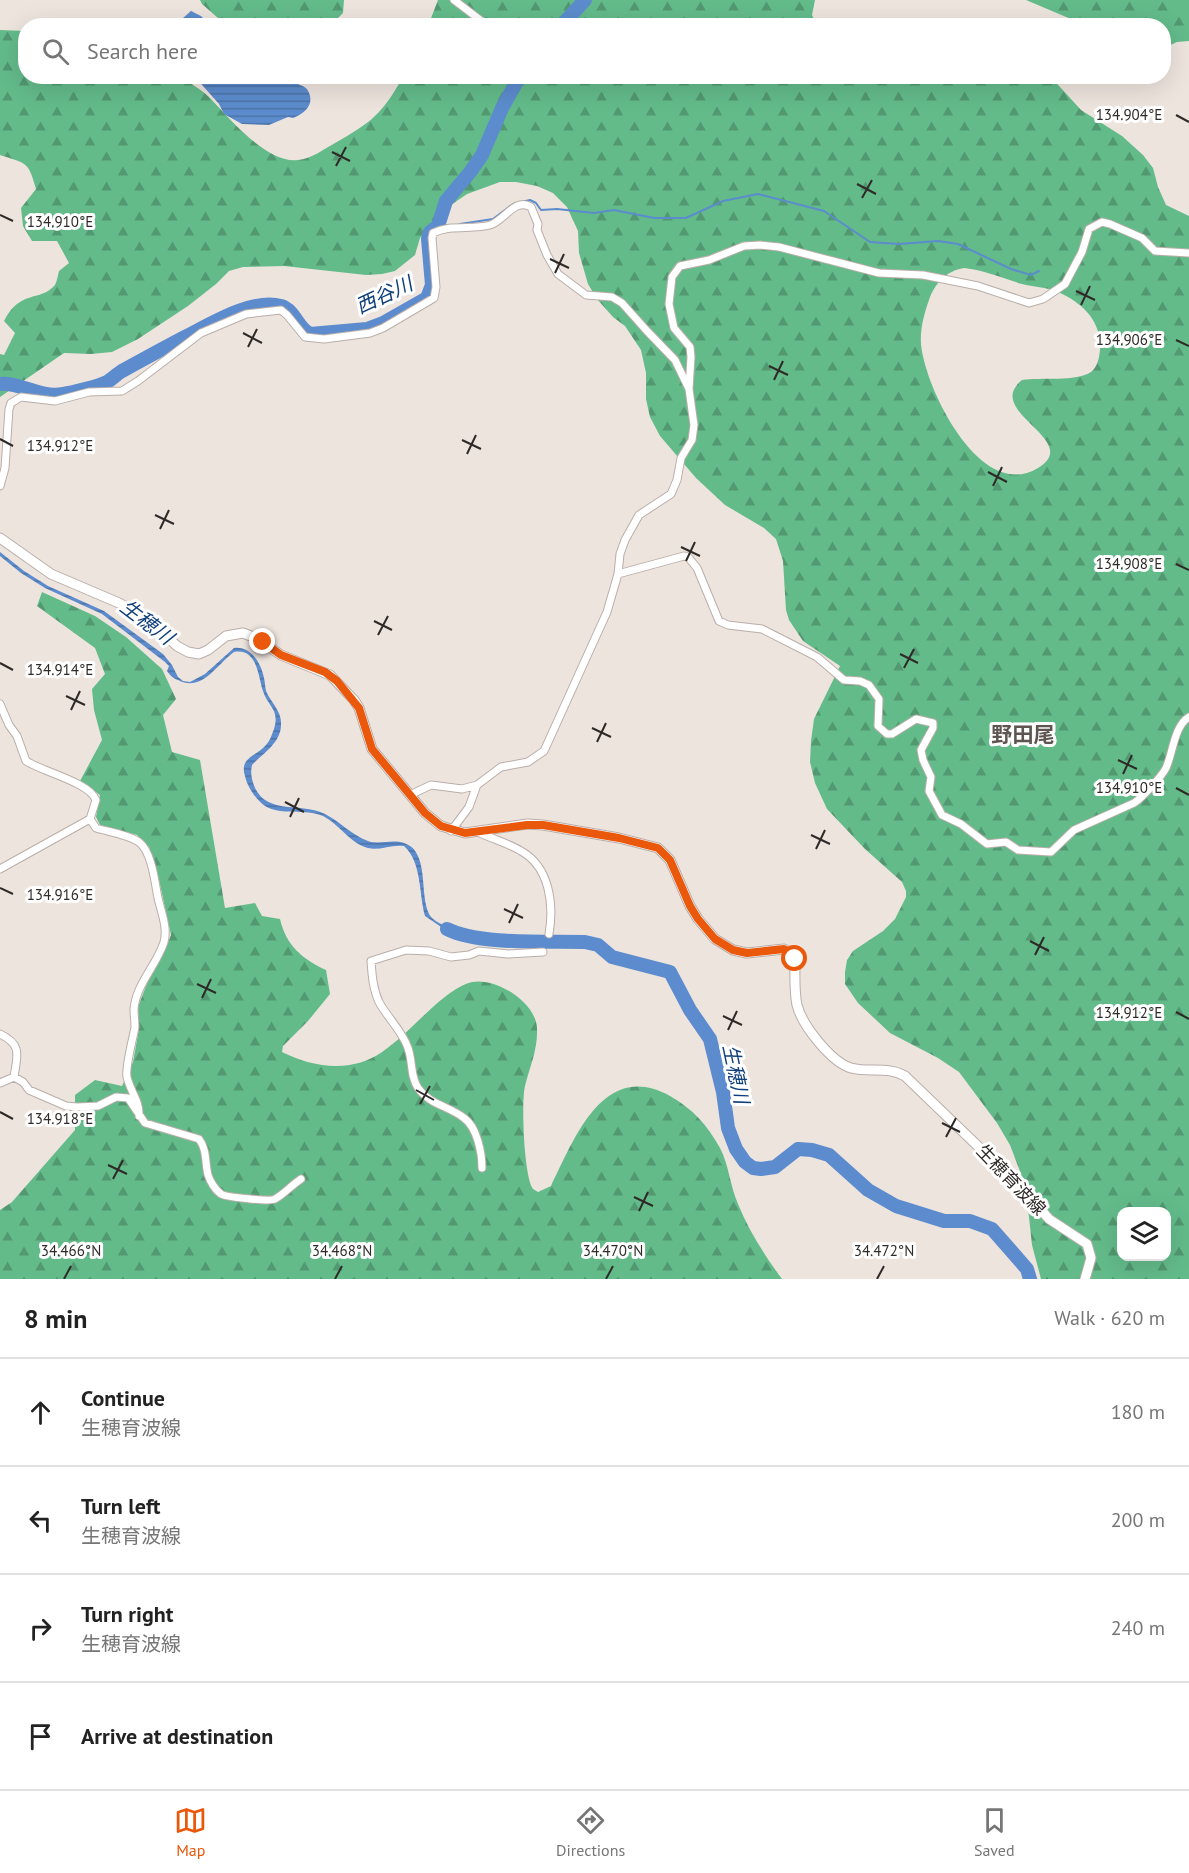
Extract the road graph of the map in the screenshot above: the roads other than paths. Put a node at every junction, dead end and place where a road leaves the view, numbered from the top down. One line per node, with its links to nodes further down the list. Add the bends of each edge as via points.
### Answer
1 (454, 0): 2 (street)
2 (478, 18)
3 (1189, 253): 4 (street, via 1155,250 1142,238 1102,222 1089,229 1065,284 1029,303 978,286 923,275 879,273 779,247 744,246 718,258 680,266 672,277 671,318 690,347)
4 (689, 389): 5 (street, via 674,358 622,303 612,297 586,295 558,274 547,255 531,207 523,205 490,225 433,233 434,298 370,333 311,338 302,334 281,310 246,314 201,333 122,391 89,392 55,401 27,396 15,399 6,421 5,468); 7 (street, via 694,433 681,458 674,488 668,498 639,515 620,554)
5 (0, 486)
6 (0, 538): 11 (main road, via 51,574 148,619 188,652 200,654 226,636 243,633 281,655 330,675 354,699 372,749)
7 (618, 574): 9 (street, via 688,557 697,568 719,621 762,629 817,657 838,677 869,685 879,699 878,726 886,734 916,720 933,723 921,750 931,777 929,791 942,815 987,844 1006,842 1018,850 1050,852 1074,830 1134,803 1166,769 1181,726); 10 (street, via 607,612 544,751 525,763 501,767)
8 (0, 704): 12 (street, via 26,761 93,794 96,800)
9 (1189, 717)
10 (477, 785): 11 (street, via 462,789 431,785); 13 (street, via 469,807)
11 (410, 795): 13 (main road, via 436,824)
12 (90, 819): 15 (street); 21 (street, via 96,828 129,837 142,846 154,874 163,913 164,943 134,1009 127,1076)
13 (451, 831): 14 (main road, 生穂育波線)
14 (478, 832): 16 (street, via 521,851 539,867 552,907); 24 (main road, 生穂育波線, via 543,825 658,848 670,860 694,913 715,939 747,953 778,948 793,954 800,1016 832,1057 850,1068 896,1071 906,1076 1008,1172 1049,1219 1087,1244 1091,1258)
15 (0, 869)
16 (549, 934)
17 (543, 952): 22 (street, via 479,951 451,957 406,950 370,961 378,998 408,1046 414,1081 436,1105 470,1125 479,1145)
18 (0, 1034): 19 (street, via 12,1041 17,1051)
19 (14, 1077): 20 (street); 21 (street, via 29,1090 66,1106 98,1106 116,1097 128,1098)
20 (0, 1083)
21 (139, 1116): 23 (street, via 150,1125 199,1139 209,1178 226,1197 270,1201)
22 (482, 1168)
23 (301, 1179)
24 (1085, 1279)

